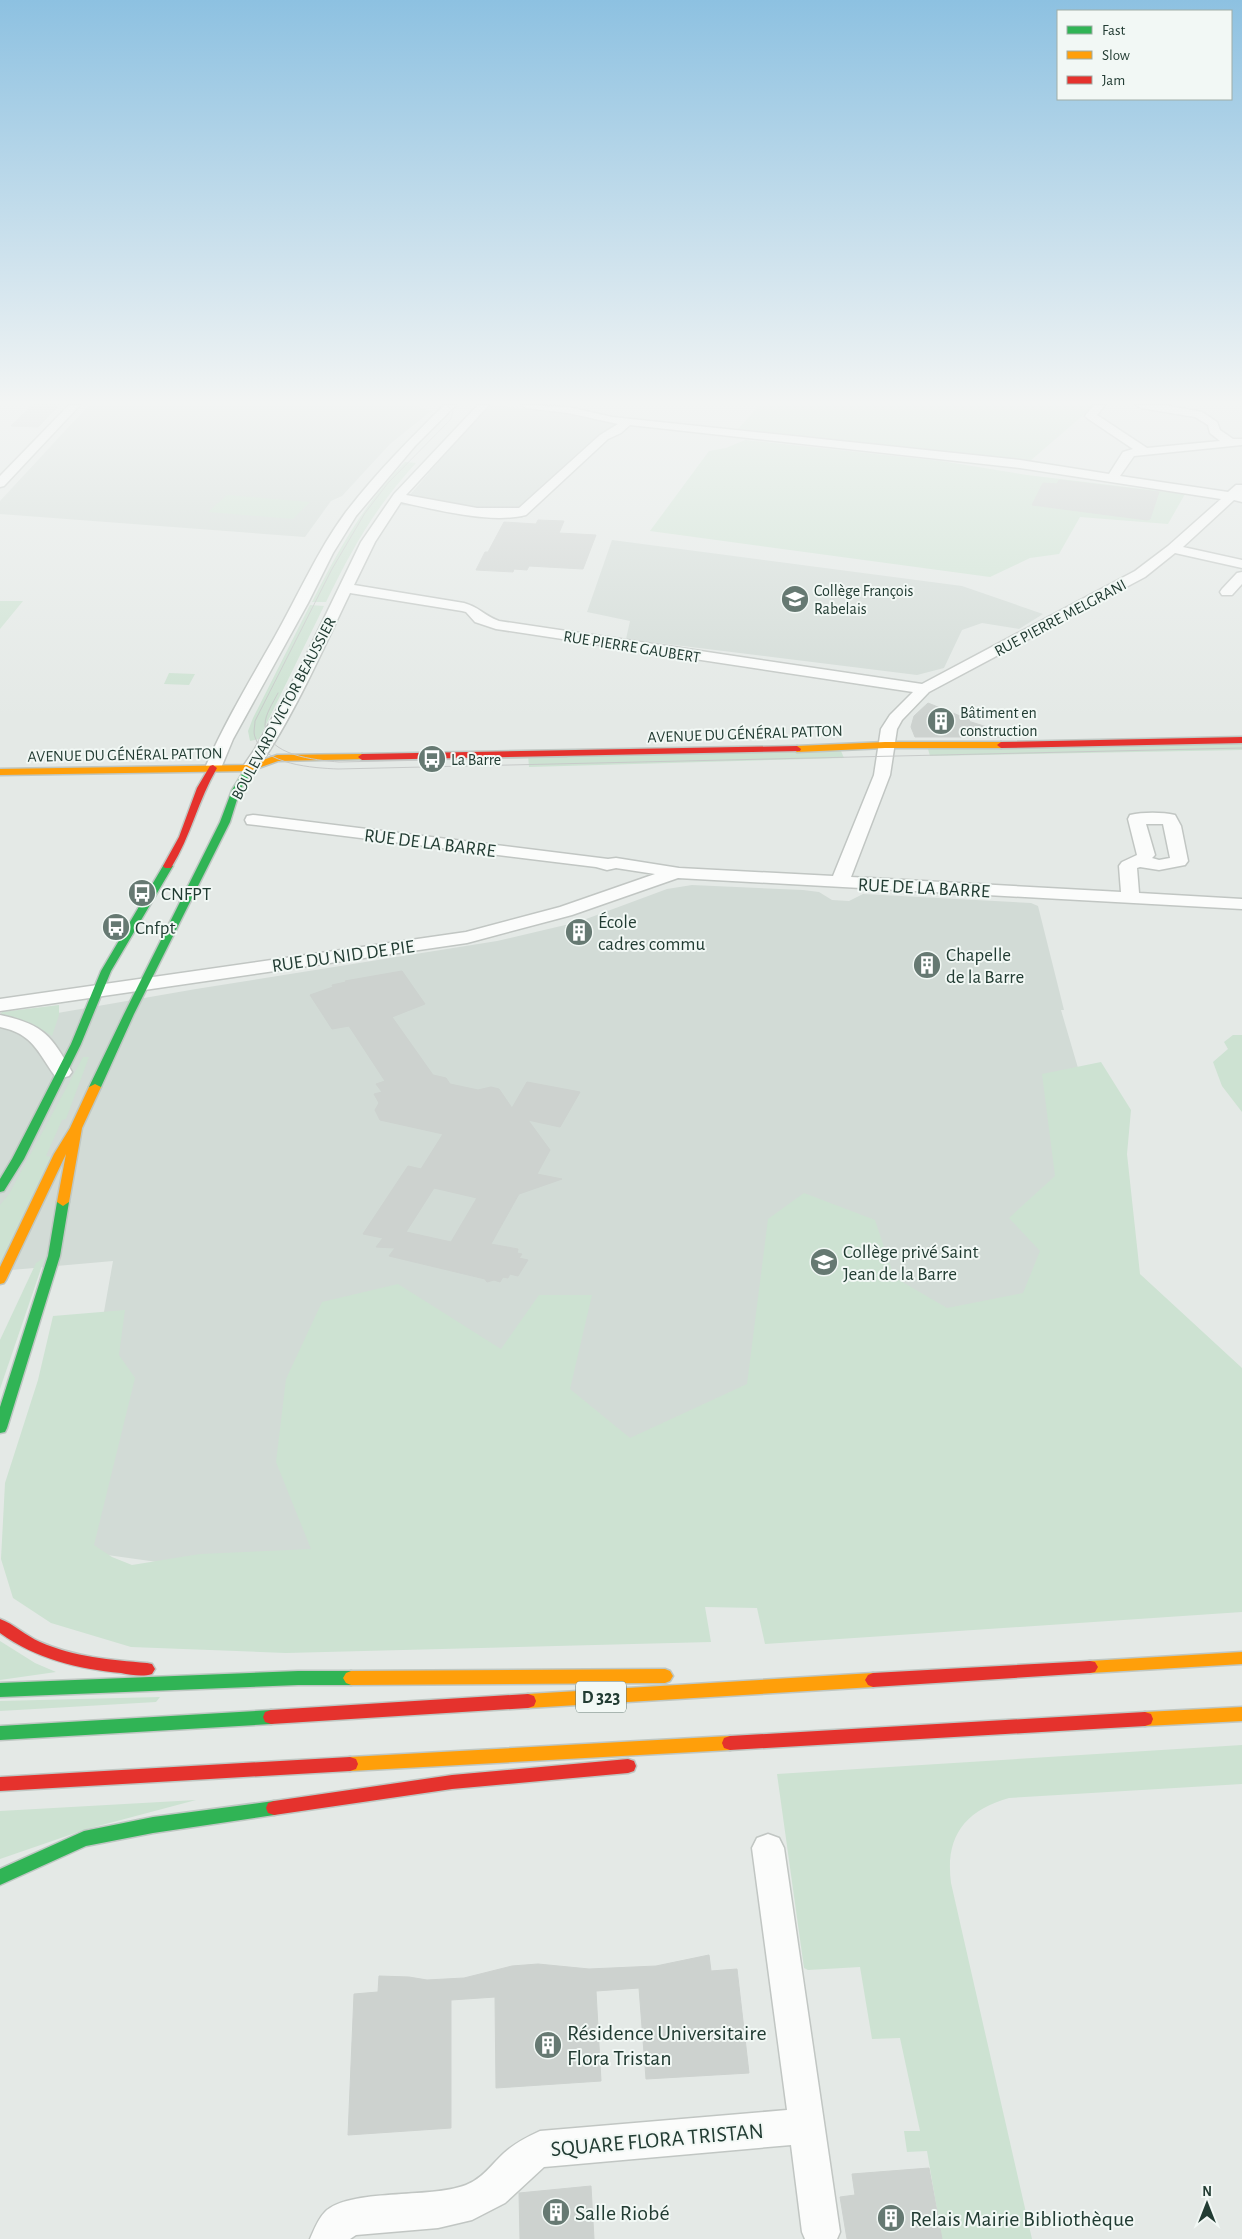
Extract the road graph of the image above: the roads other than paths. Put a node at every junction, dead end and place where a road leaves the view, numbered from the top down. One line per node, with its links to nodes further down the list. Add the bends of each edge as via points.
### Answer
1 (354, 509): 16 (street, BOULEVARD VICTOR BEAUSSIER, via 326,553 225,739)
2 (389, 509): 9 (street, BOULEVARD VICTOR BEAUSSIER, via 368,542)
3 (470, 509): 4 (street, via 500,513)
4 (525, 509)
5 (1220, 509): 6 (street, RUE PIERRE MELGRANI)
6 (1173, 549): 7 (street); 11 (street, RUE PIERRE MELGRANI, via 1140,574)
7 (1242, 564)
8 (1242, 576): 10 (street)
9 (346, 588): 11 (street, RUE PIERRE GAUBERT, via 468,608 480,619 496,625); 17 (street, BOULEVARD VICTOR BEAUSSIER, via 307,668)
10 (1227, 592)
11 (924, 688): 13 (street, RUE PIERRE MELGRANI, via 895,718)
12 (1242, 740): 13 (main road, AVENUE DU GÉNÉRAL PATTON)
13 (885, 745): 17 (main road, AVENUE DU GÉNÉRAL PATTON, via 762,751 277,758); 24 (street, RUE PIERRE MELGRANI, via 882,775)
14 (1242, 752): 15 (main road)
15 (1173, 753)
16 (213, 768): 17 (main road, AVENUE DU GÉNÉRAL PATTON); 18 (main road, AVENUE DU GÉNÉRAL PATTON); 29 (main road, BOULEVARD VICTOR BEAUSSIER, via 201,788 184,837 106,971)
17 (250, 768): 19 (main road, AVENUE DU GÉNÉRAL PATTON); 28 (main road, BOULEVARD VICTOR BEAUSSIER, via 236,790 225,822)
18 (0, 772)
19 (266, 773)
20 (253, 820): 22 (street, RUE DE LA BARRE)
21 (1138, 861): 26 (street, via 1128,866)
22 (607, 865): 23 (street, RUE DE LA BARRE, via 616,863); 25 (street, via 603,892)
23 (679, 873): 24 (street, RUE DE LA BARRE); 25 (street, RUE DU NID DE PIE)
24 (840, 882): 26 (street, RUE DE LA BARRE)
25 (607, 898): 28 (street, RUE DU NID DE PIE, via 467,936)
26 (1130, 898): 27 (street, RUE DE LA BARRE)
27 (1242, 904)
28 (145, 983): 29 (street, RUE DU NID DE PIE); 35 (main road, BOULEVARD VICTOR BEAUSSIER)
29 (99, 990): 30 (main road, via 118,992); 31 (street, RUE DU NID DE PIE); 34 (main road, BOULEVARD VICTOR BEAUSSIER)
30 (118, 1000)
31 (0, 1005)
32 (0, 1020): 34 (street, via 37,1034)
33 (91, 1069): 35 (main road, BOULEVARD VICTOR BEAUSSIER, via 84,1085)
34 (62, 1072): 37 (main road, BOULEVARD VICTOR BEAUSSIER)
35 (82, 1116): 36 (main road, BOULEVARD VICTOR BEAUSSIER)
36 (76, 1128): 38 (main road, BOULEVARD VICTOR BEAUSSIER, via 60,1154); 39 (main road, via 54,1256)
37 (0, 1188)
38 (0, 1280)
39 (0, 1428)
40 (0, 1625): 44 (main road, via 34,1646 98,1666)
41 (1135, 1653): 43 (main road)
42 (1242, 1658): 43 (main road, D 323)
43 (1203, 1660): 50 (main road, D 323)
44 (155, 1670)
45 (174, 1671): 47 (main road)
46 (673, 1676): 47 (main road)
47 (298, 1678): 48 (main road)
48 (0, 1690)
49 (1242, 1714): 51 (main road)
50 (0, 1733)
51 (680, 1746): 52 (main road); 54 (main road)
52 (657, 1757)
53 (641, 1765): 56 (main road, via 452,1782 153,1825 84,1839)
54 (0, 1784)
55 (768, 1848): 59 (street)
56 (26, 1864): 57 (main road); 58 (main road)
57 (0, 1877)
58 (0, 1882)
59 (807, 2126): 60 (street); 61 (street, SQUARE FLORA TRISTAN, via 540,2149 526,2156 486,2194 475,2200 456,2207 350,2217 338,2225)
60 (821, 2232)
61 (329, 2239)

